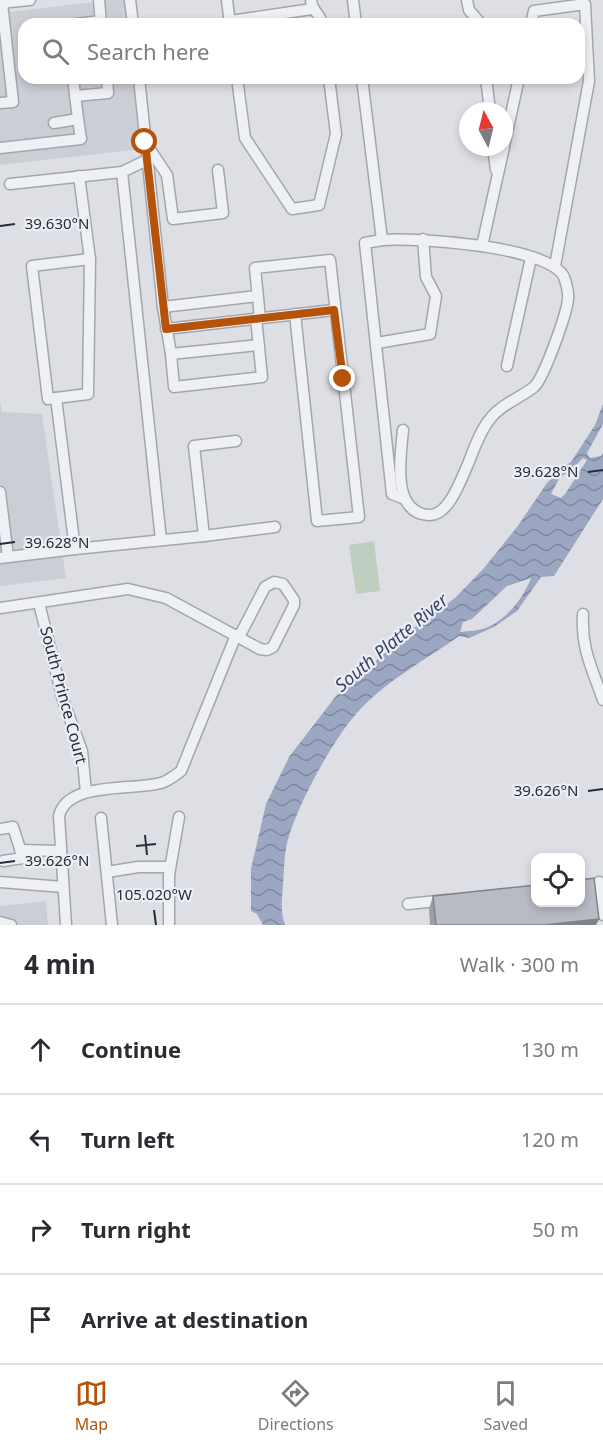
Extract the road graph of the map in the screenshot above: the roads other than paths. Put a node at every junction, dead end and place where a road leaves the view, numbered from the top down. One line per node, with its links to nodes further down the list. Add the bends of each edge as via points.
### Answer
1 (30, 0): 7 (street)
2 (99, 0): 9 (street)
3 (130, 0): 10 (street)
4 (227, 0): 11 (street)
5 (353, 0): 14 (street)
6 (467, 0): 15 (street)
7 (1, 3): 27 (street, via 13,102)
8 (311, 4): 12 (street); 13 (street)
9 (101, 18)
10 (132, 18)
11 (229, 18)
12 (251, 18)
13 (320, 18)
14 (355, 18)
15 (476, 18)
16 (532, 18): 46 (street, via 534,11 585,4 589,81)
17 (74, 84): 25 (street)
18 (107, 84): 25 (street, via 108,93)
19 (140, 84): 31 (street)
20 (238, 84): 21 (street, via 244,138 292,209 319,206 336,134)
21 (330, 84)
22 (363, 84): 42 (street)
23 (487, 84): 26 (street)
24 (518, 84): 28 (street)
25 (75, 96): 29 (street)
26 (489, 102)
27 (0, 103)
28 (513, 106)
29 (78, 119): 30 (street); 32 (street, via 81,139)
30 (54, 123)
31 (145, 142): 35 (street); 36 (street, via 167,175 173,219 224,213)
32 (0, 148)
33 (494, 156): 39 (street)
34 (502, 156): 39 (street)
35 (147, 160): 37 (street); 48 (street)
36 (218, 170)
37 (122, 172): 38 (street); 64 (street)
38 (79, 176): 40 (street); 45 (street)
39 (497, 180): 43 (street)
40 (10, 184)
41 (423, 239): 42 (street); 43 (street); 53 (street, via 426,277 436,296 430,334)
42 (382, 240): 53 (street, via 365,243)
43 (482, 246): 44 (street)
44 (531, 258): 46 (street); 56 (street)
45 (90, 259): 57 (street, via 88,394); 57 (street, via 32,266 48,399)
46 (555, 266): 61 (street, via 564,277 569,299 550,359 536,385 490,418 451,500 439,513 428,515 414,510)
47 (258, 296): 48 (street); 49 (street, via 255,268 330,261); 51 (street)
48 (163, 307): 52 (street)
49 (334, 310): 50 (street); 50 (street, via 359,517 317,521)
50 (295, 314): 51 (street)
51 (258, 318): 52 (street); 54 (street)
52 (166, 329): 55 (street)
53 (377, 343): 61 (street, via 392,494)
54 (259, 345): 55 (street); 55 (street, via 262,377 174,387)
55 (171, 354)
56 (507, 366)
57 (56, 398): 65 (street)
58 (403, 430): 61 (street, via 399,473)
59 (236, 441): 63 (street, via 194,446)
60 (0, 492): 66 (street)
61 (405, 499)
62 (275, 527): 63 (street)
63 (204, 536): 64 (street)
64 (161, 540): 65 (street)
65 (75, 549): 66 (street)
66 (4, 557)
67 (39, 603): 68 (street, South Prince Court); 70 (street, South Prince Court, via 128,589 165,598); 72 (street, South Prince Court, via 63,700 82,751)
68 (0, 608)
69 (584, 614): 71 (street, via 585,650)
70 (238, 636): 70 (street, South Prince Court, via 260,649 273,647 294,605 283,584 274,582 265,587); 72 (street, South Prince Court, via 181,771 160,783)
71 (603, 700)
72 (86, 792): 77 (street, via 68,800 60,810)
73 (179, 817): 79 (street)
74 (101, 818): 80 (street)
75 (0, 829): 76 (street, via 13,827)
76 (20, 850): 77 (street); 78 (street, via 23,858)
77 (61, 851): 83 (street)
78 (3, 861)
79 (170, 867): 80 (street); 91 (street)
80 (107, 872): 90 (street)
81 (0, 882): 83 (street)
82 (597, 882): 86 (street)
83 (63, 887): 89 (street)
84 (454, 899): 85 (street)
85 (408, 904)
86 (603, 915)
87 (0, 922): 88 (street)
88 (11, 925)
89 (66, 925)
90 (112, 925)
91 (169, 925)

